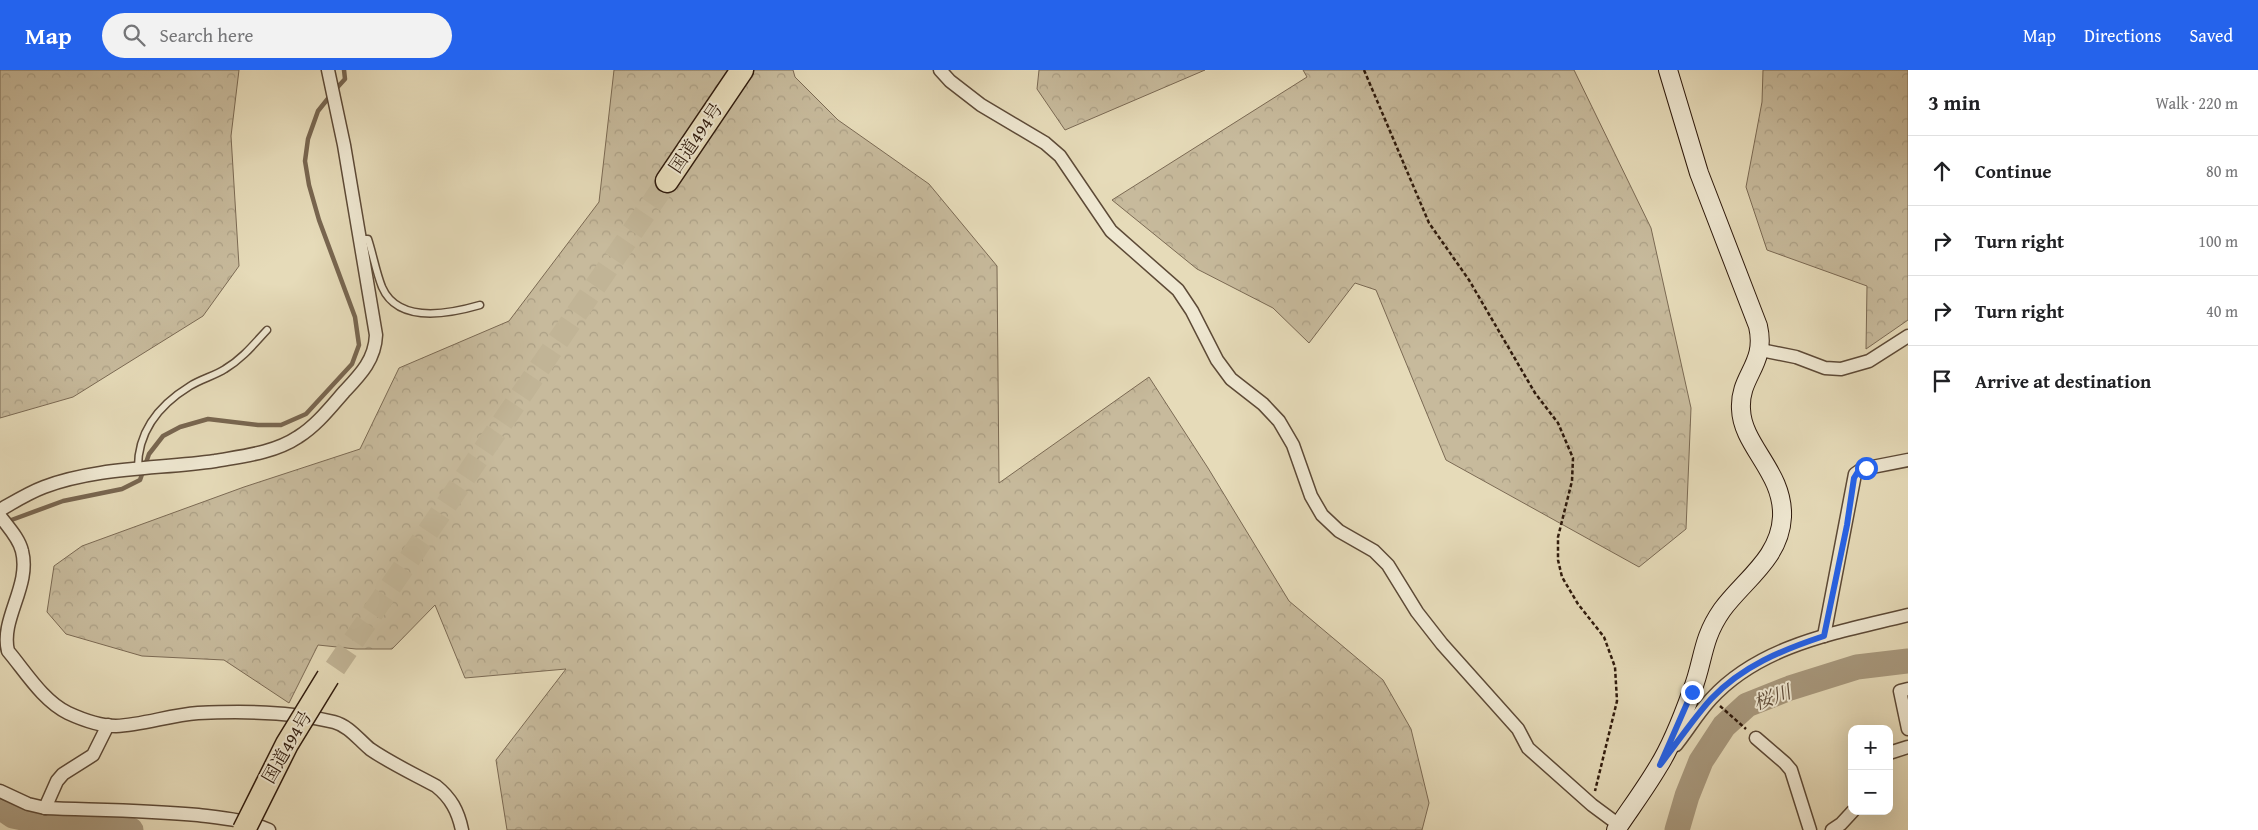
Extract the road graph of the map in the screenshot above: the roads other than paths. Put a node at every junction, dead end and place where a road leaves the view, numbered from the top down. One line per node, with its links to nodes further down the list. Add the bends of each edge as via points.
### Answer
1 (328, 70): 6 (street)
2 (742, 70): 5 (highway, 国道494号)
3 (940, 70): 28 (street, via 981,105 1045,143 1060,156 1112,231 1178,290 1231,380 1263,404 1279,421 1293,445 1310,496 1322,515 1339,531 1374,551 1388,565 1417,612 1518,729 1528,748)
4 (1668, 70): 10 (street, via 1699,173 1758,326)
5 (667, 181)
6 (360, 240): 7 (lane, via 368,239 382,288 390,301 407,310 427,314); 12 (street, via 376,335 375,348 363,372 312,427 266,452)
7 (480, 305)
8 (267, 330): 12 (lane, via 245,354 190,386 156,415 142,436)
9 (1908, 336): 10 (street, via 1869,361 1842,369 1825,368 1796,357)
10 (1760, 350): 24 (street, via 1746,382 1740,408 1745,428 1778,489 1782,504 1778,536 1766,561 1723,608 1709,630 1692,692)
11 (1908, 460): 16 (street, via 1862,469 1855,474)
12 (138, 470): 13 (street, via 70,479 44,487)
13 (0, 510)
14 (0, 516): 19 (street, via 17,540 24,563 1,621 1,638 6,648 59,707 68,713)
15 (1908, 614): 16 (street)
16 (1824, 636): 24 (street, via 1772,655 1724,687)
17 (332, 673): 29 (highway, 国道494号, bridge, via 287,744)
18 (1908, 689): 20 (street, via 1900,691)
19 (108, 725): 26 (street, via 93,755 63,774); 31 (street, via 207,713 266,713 336,722 370,749 446,794 459,816)
20 (1908, 729)
21 (1756, 738): 32 (street, via 1791,770)
22 (1908, 747): 23 (street)
23 (1893, 752)
24 (1660, 765): 28 (street)
25 (0, 791): 26 (street)
26 (45, 808): 30 (street, via 152,810 230,819)
27 (1849, 815): 33 (street)
28 (1617, 828)
29 (244, 830)
30 (269, 830)
31 (462, 830)
32 (1810, 830)
33 (1832, 830)

